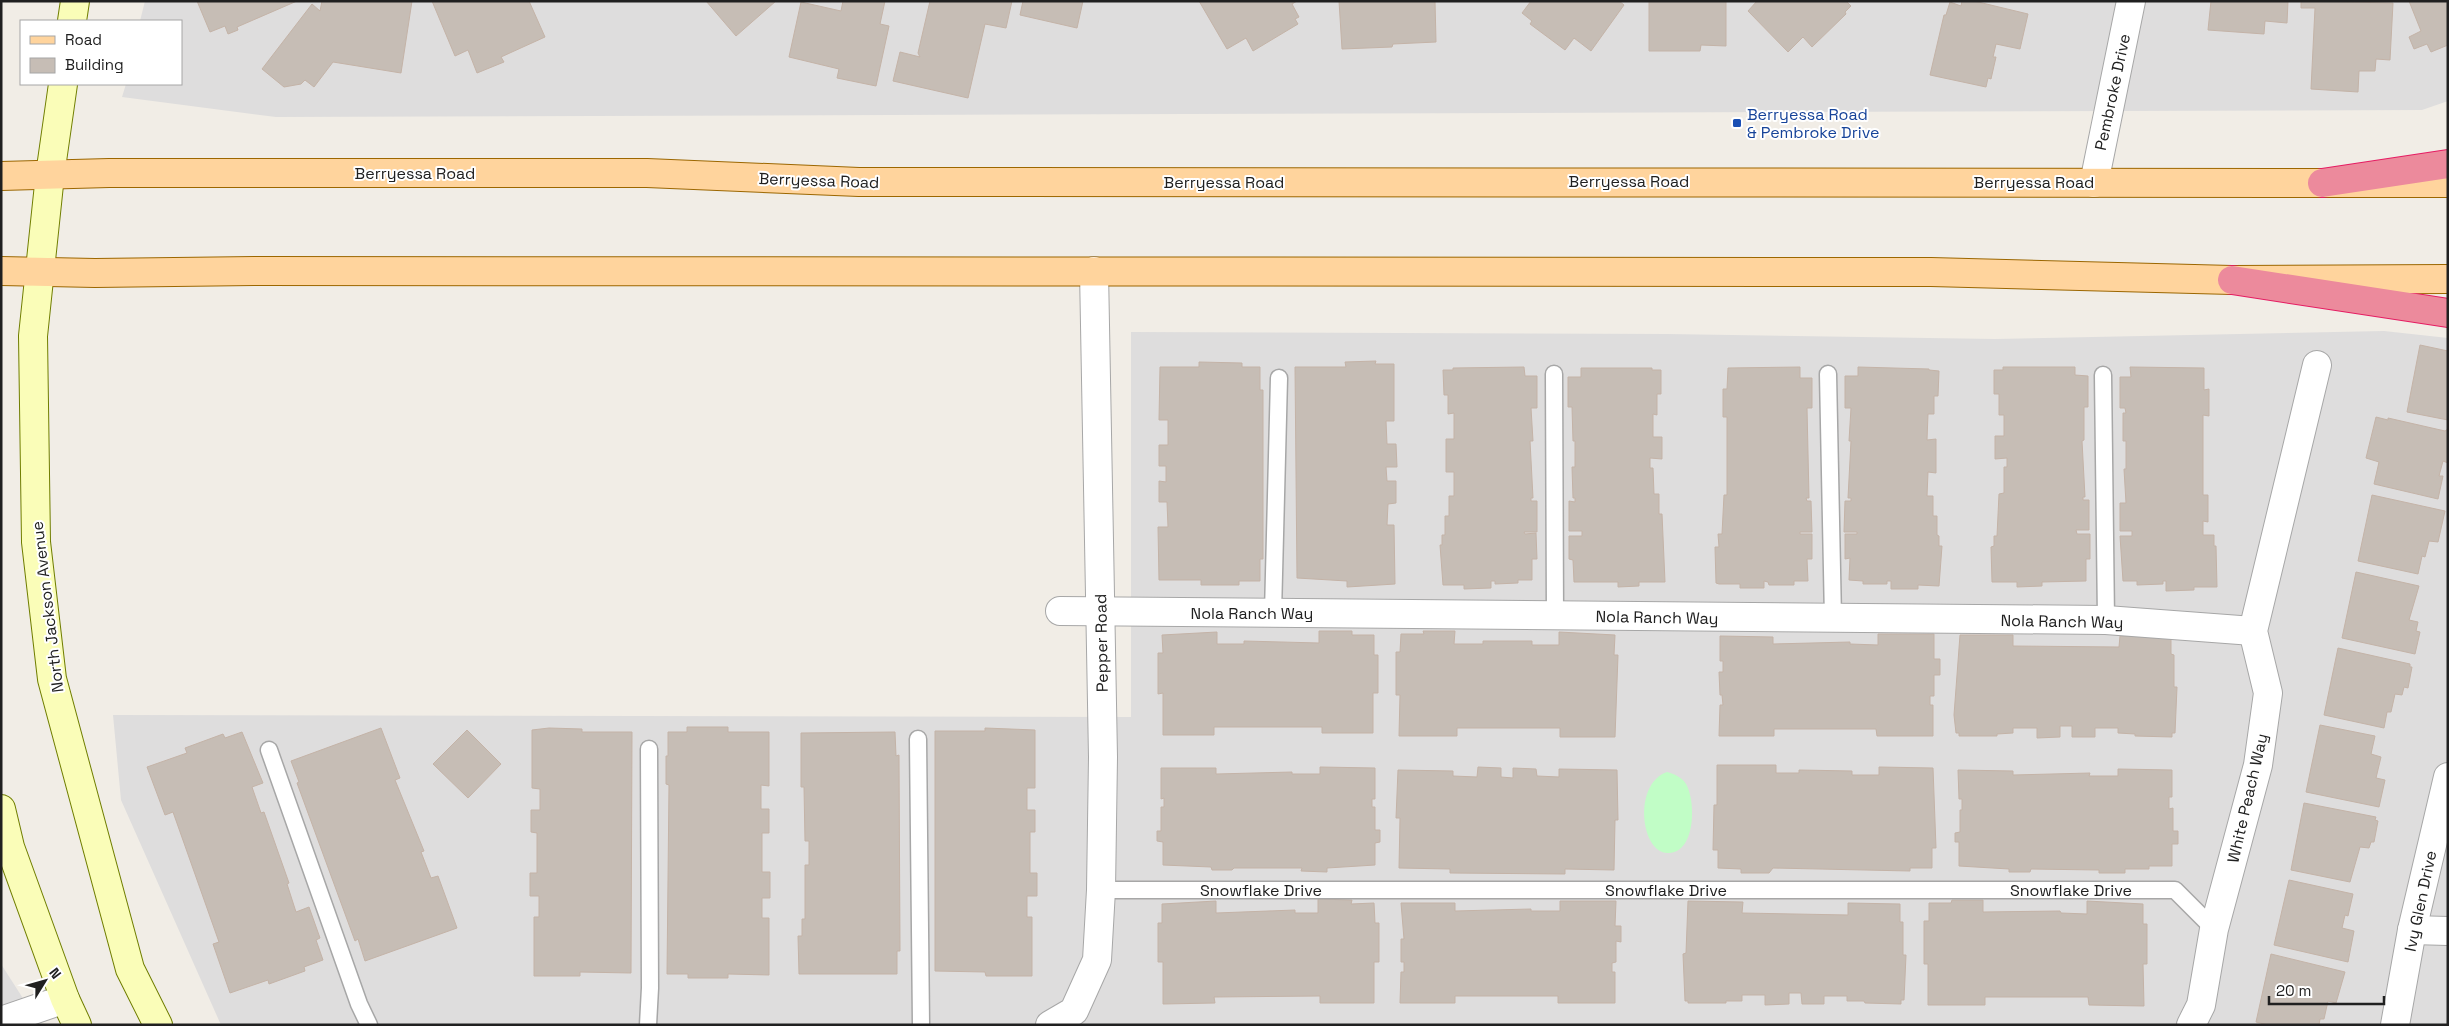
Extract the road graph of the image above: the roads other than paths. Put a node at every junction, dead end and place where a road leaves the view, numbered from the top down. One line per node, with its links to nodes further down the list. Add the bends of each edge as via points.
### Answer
1 (75, 1): 3 (main road)
2 (2131, 1): 8 (street, Pembroke Drive)
3 (72, 20)
4 (63, 85): 6 (main road, North Jackson Avenue)
5 (2448, 164): 9 (highway)
6 (50, 175): 7 (main road, Berryessa Road); 8 (main road, Berryessa Road, via 647,173 859,182); 12 (main road, North Jackson Avenue)
7 (1, 176)
8 (2094, 182): 9 (main road, Berryessa Road)
9 (2322, 183): 10 (main road, Berryessa Road)
10 (2448, 183)
11 (1, 270): 12 (main road)
12 (40, 272): 13 (main road); 42 (main road, North Jackson Avenue, via 33,336 36,542 52,679 130,969)
13 (1094, 272): 15 (main road, via 1931,272); 23 (street, Pepper Road)
14 (2448, 279): 15 (main road)
15 (2232, 280): 16 (highway)
16 (2448, 313)
17 (2317, 365): 28 (street, White Peach Way)
18 (1554, 374): 25 (lane)
19 (1828, 374): 26 (lane)
20 (2103, 374): 27 (lane)
21 (1279, 378): 24 (lane)
22 (1060, 611): 23 (street, Nola Ranch Way)
23 (1100, 612): 24 (street, Nola Ranch Way); 34 (street, Pepper Road)
24 (1273, 613): 25 (street, Nola Ranch Way)
25 (1555, 616): 26 (street, Nola Ranch Way)
26 (1833, 619): 27 (street, Nola Ranch Way)
27 (2106, 620): 28 (street, Nola Ranch Way)
28 (2253, 631): 35 (street, White Peach Way, via 2268,693 2258,765)
29 (918, 739): 45 (lane)
30 (649, 749): 44 (lane)
31 (269, 750): 43 (lane)
32 (2448, 778): 36 (street, Ivy Glen Drive)
33 (1, 809): 38 (main road, via 10,847)
34 (1101, 890): 35 (lane, Snowflake Drive, via 2175,890); 46 (street, Pepper Road, via 1097,960 1074,1011)
35 (2214, 930): 47 (street, White Peach Way, via 2201,1005)
36 (2412, 930): 37 (street); 48 (street, Ivy Glen Drive)
37 (2448, 931)
38 (65, 999): 39 (street); 40 (main road); 41 (main road)
39 (1, 1021)
40 (78, 1025)
41 (91, 1025)
42 (158, 1025)
43 (369, 1025)
44 (648, 1025)
45 (921, 1025)
46 (1050, 1025)
47 (2191, 1025)
48 (2395, 1025)

